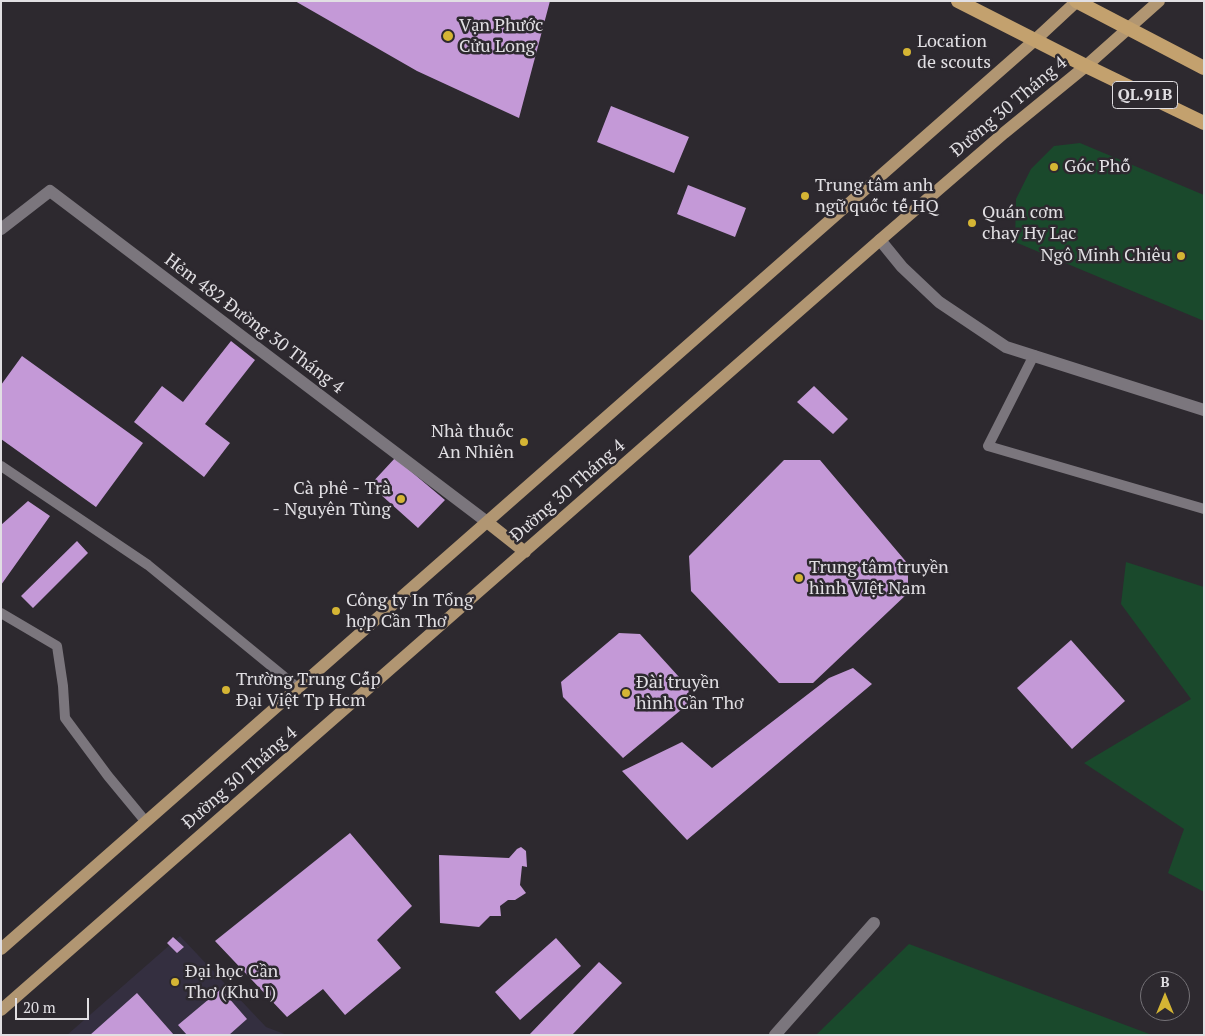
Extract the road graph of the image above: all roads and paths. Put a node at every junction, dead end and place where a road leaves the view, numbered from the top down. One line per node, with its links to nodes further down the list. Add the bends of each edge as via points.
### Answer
1 (958, 1): 5 (highway, QL.91B)
2 (1076, 1): 4 (highway, QL.91B); 5 (main road, Đường 30 Tháng 4)
3 (1159, 1): 4 (main road, Đường 30 Tháng 4)
4 (1128, 29): 6 (main road, Đường 30 Tháng 4); 7 (highway, QL.91B)
5 (1035, 40): 6 (highway, QL.91B); 15 (main road, Đường 30 Tháng 4)
6 (1086, 66): 8 (highway, QL.91B); 10 (main road, Đường 30 Tháng 4)
7 (1204, 68)
8 (1204, 123)
9 (1, 229): 15 (street, Hẻm 482 Đường 30 Tháng 4, via 50,191)
10 (880, 240): 11 (street, via 902,267 939,302 1006,346); 16 (main road, Đường 30 Tháng 4)
11 (1034, 356): 12 (street); 14 (lane, via 988,446)
12 (1204, 410)
13 (1, 466): 18 (lane, via 148,565)
14 (1204, 509)
15 (487, 522): 16 (main road); 18 (main road, Đường 30 Tháng 4)
16 (525, 552): 22 (main road, Đường 30 Tháng 4)
17 (1, 613): 19 (lane, via 57,646 65,718)
18 (298, 688): 19 (main road, Đường 30 Tháng 4)
19 (146, 822): 21 (main road, Đường 30 Tháng 4)
20 (874, 923): 23 (street)
21 (1, 949)
22 (1, 1010)
23 (775, 1035)

